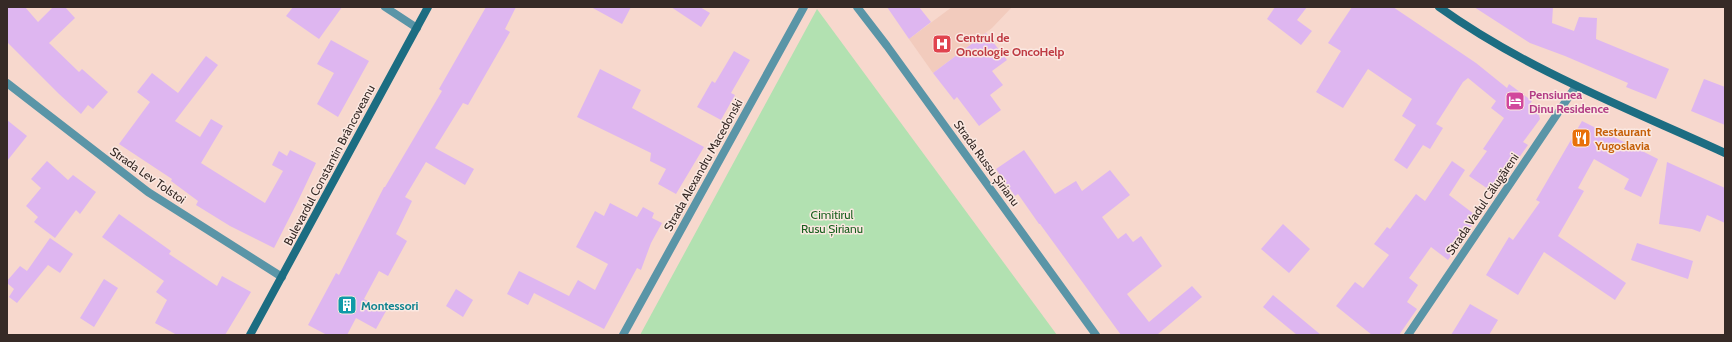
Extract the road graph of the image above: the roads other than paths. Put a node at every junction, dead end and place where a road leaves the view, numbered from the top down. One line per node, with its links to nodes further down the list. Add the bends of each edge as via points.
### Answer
1 (385, 7): 7 (street)
2 (428, 7): 7 (main road, Bulevardul Constantin Brâncoveanu)
3 (804, 7): 13 (street, Strada Alexandru Macedonski)
4 (857, 7): 14 (street, Strada Russu Șirianu)
5 (1439, 7): 6 (main road)
6 (1449, 10): 9 (main road, via 1529,63)
7 (417, 28): 11 (main road, Bulevardul Constantin Brâncoveanu)
8 (7, 83): 11 (street, Strada Lev Tolstoi, via 148,192)
9 (1576, 86): 10 (main road); 15 (street, Strada Vadul Călugăreni)
10 (1725, 153)
11 (282, 277): 12 (main road, Bulevardul Constantin Brâncoveanu)
12 (250, 335)
13 (623, 335)
14 (1096, 335)
15 (1408, 335)

